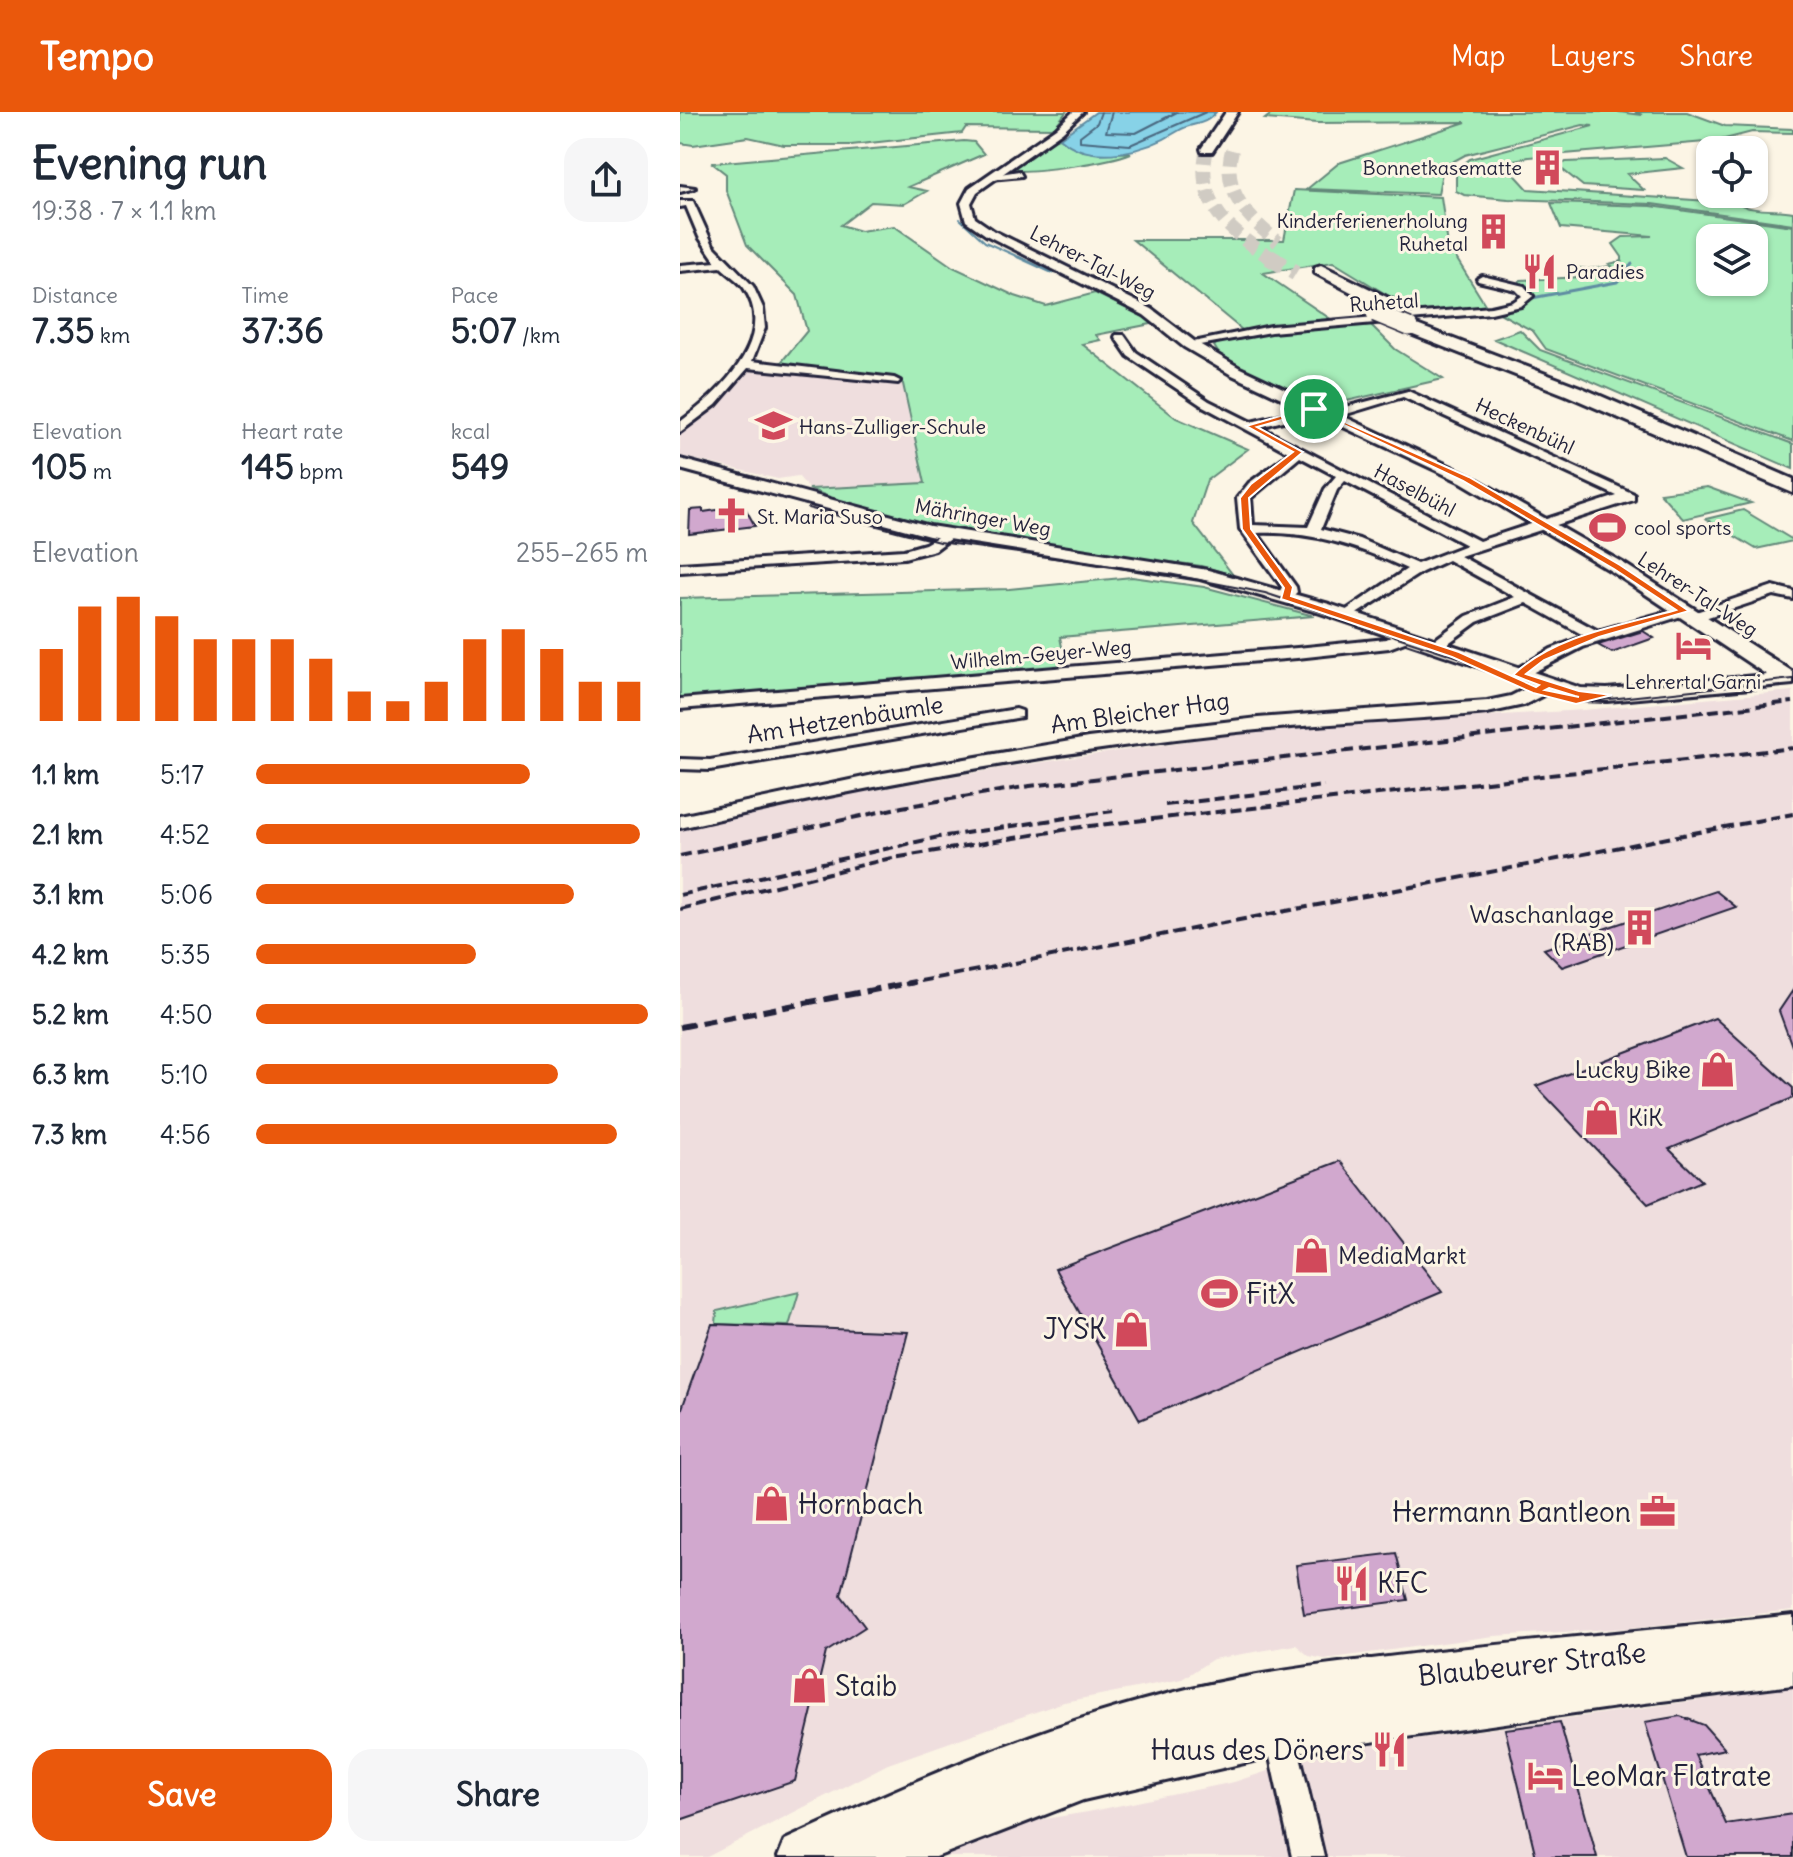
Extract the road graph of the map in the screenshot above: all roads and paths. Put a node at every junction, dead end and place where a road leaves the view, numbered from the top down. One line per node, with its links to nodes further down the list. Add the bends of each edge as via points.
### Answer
1 (1078, 112): 5 (street, Lehrer-Tal-Weg)
2 (1232, 112): 3 (highway)
3 (1207, 149)
4 (1019, 174): 5 (street)
5 (991, 176): 16 (street, Lehrer-Tal-Weg, via 967,196 965,209 976,224 1148,312)
6 (691, 188): 7 (street)
7 (680, 189)
8 (680, 204): 9 (street, via 690,203 699,229)
9 (723, 264): 10 (street); 17 (street, via 748,287 760,313)
10 (680, 268)
11 (1321, 270): 14 (highway)
12 (1305, 278): 14 (highway, bridge, via 1375,313)
13 (1482, 279): 16 (street, Ruhetal, via 1520,288 1528,296 1491,310 1271,329)
14 (1405, 319): 26 (highway, via 1431,324 1581,384); 27 (highway)
15 (1120, 337): 21 (street, Haselbühl, via 1132,354)
16 (1189, 344): 19 (street, Lehrer-Tal-Weg)
17 (745, 364): 18 (street); 22 (street, via 719,397)
18 (894, 381)
19 (1314, 409): 20 (street, Lehrer-Tal-Weg); 21 (street)
20 (1330, 415): 28 (street, Lehrer-Tal-Weg, via 1466,479); 28 (street, Heckenbühl, via 1404,393 1629,497)
21 (1250, 426): 23 (street, Haselbühl)
22 (680, 428)
23 (1299, 452): 25 (street, Haselbühl); 29 (street, via 1244,498)
24 (682, 469): 31 (street, Mähringer Weg, via 868,531)
25 (1344, 475): 30 (street, via 1331,489); 32 (street, Haselbühl)
26 (1793, 475)
27 (1793, 487)
28 (1545, 524): 32 (street); 39 (street, Lehrer-Tal-Weg)
29 (1247, 529): 30 (street); 37 (street, via 1289,587)
30 (1314, 530): 35 (street, via 1376,548)
31 (941, 540): 34 (street, via 893,556); 37 (street, Mähringer Weg)
32 (1477, 545): 33 (street)
33 (1448, 555): 35 (street); 38 (street)
34 (680, 568)
35 (1417, 569): 40 (street)
36 (1793, 595): 39 (street, via 1773,590)
37 (1284, 597): 40 (street, Mähringer Weg)
38 (1526, 598): 41 (street); 43 (street, via 1478,616)
39 (1689, 614): 41 (street); 45 (street, Lehrer-Tal-Weg)
40 (1347, 616): 42 (street, Mähringer Weg)
41 (1595, 635): 46 (street, via 1541,658)
42 (1405, 637): 43 (street, Mähringer Weg); 48 (street, Wilhelm-Geyer-Weg, via 1297,653)
43 (1434, 647): 44 (street, Mähringer Weg)
44 (1455, 654): 46 (street, Mähringer Weg); 47 (street, Mähringer Weg)
45 (1787, 674): 47 (street, via 1572,700)
46 (1518, 675): 47 (street, Mähringer Weg)
47 (1542, 688): 51 (street, Am Bleicher Hag, via 1517,701 1487,707 1257,723 1059,749 853,784)
48 (680, 704)
49 (1016, 714): 50 (street, Am Hetzenbäumle, via 710,765)
50 (680, 764)
51 (680, 822)
52 (1793, 1636): 54 (main road, Blaubeurer Straße, via 1551,1659)
53 (1793, 1664): 54 (main road, Blaubeurer Straße)
54 (1276, 1713): 55 (main road, Blaubeurer Straße, via 1160,1718 1062,1746 960,1785); 56 (main road, Blaubeurer Straße, via 1083,1777); 57 (street)
55 (802, 1857)
56 (873, 1857)
57 (1308, 1857)

